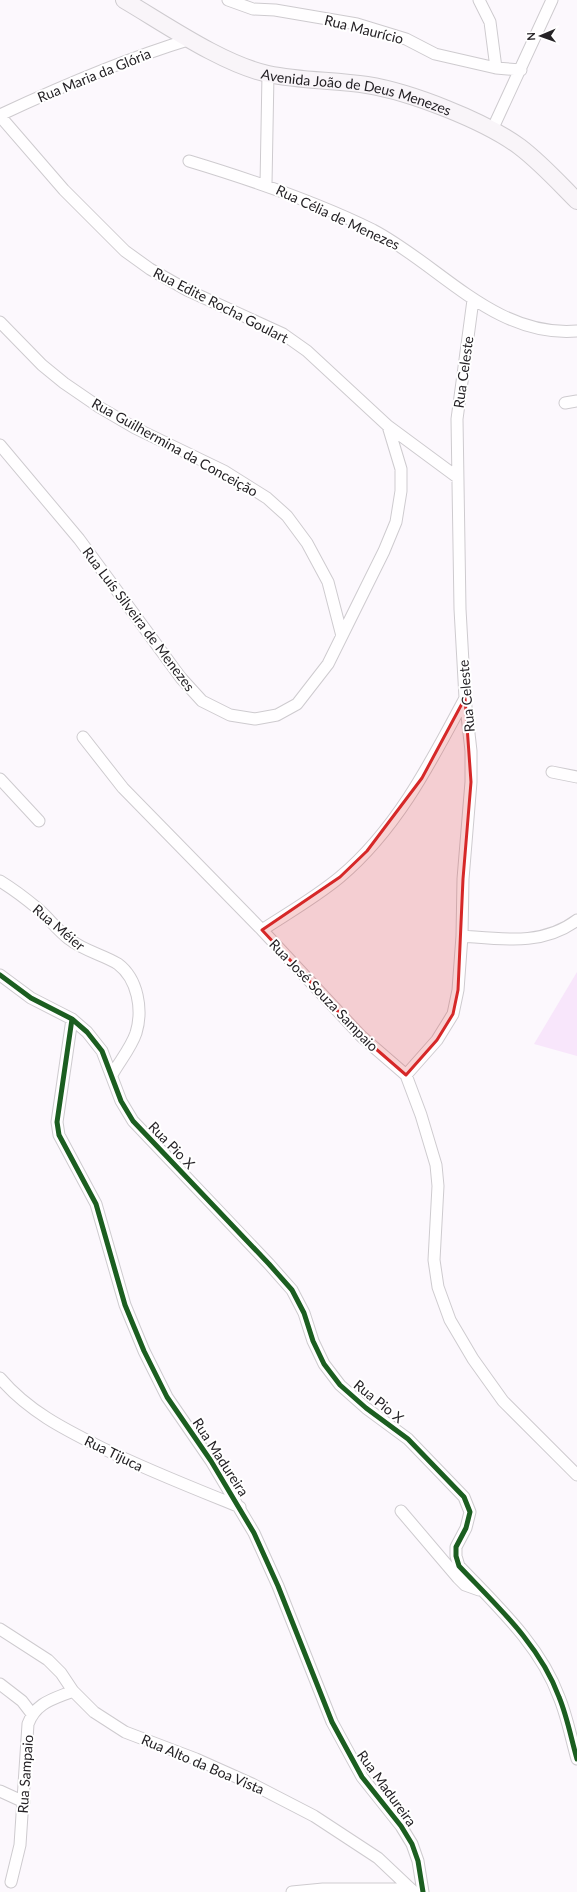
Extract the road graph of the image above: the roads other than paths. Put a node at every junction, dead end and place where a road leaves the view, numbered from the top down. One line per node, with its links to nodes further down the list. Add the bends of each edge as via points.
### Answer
1 (124, 0): 5 (street, Avenida João de Deus Menezes)
2 (228, 0): 6 (street, Rua Maurício, via 253,9 275,10 357,24 406,39 435,54)
3 (479, 0): 6 (street, via 490,22)
4 (552, 0): 7 (street)
5 (191, 39): 8 (street, Avenida João de Deus Menezes, via 242,66); 9 (street, Rua Maria da Glória, via 100,70)
6 (496, 68): 7 (street, Rua Maurício)
7 (521, 70): 10 (street)
8 (268, 74): 10 (street, Avenida João de Deus Menezes, via 370,85 417,99); 12 (street, Rua Célia de Menezes)
9 (0, 116): 19 (street, Rua Edite Rocha Goulart, via 64,190 125,251 150,270 187,290 283,334 307,351)
10 (492, 130): 13 (street, Avenida João de Deus Menezes, via 520,147)
11 (189, 161): 12 (street, Rua Célia de Menezes)
12 (266, 184): 14 (street, Rua Célia de Menezes, via 373,230 407,250)
13 (577, 201)
14 (473, 300): 16 (street, Rua Célia de Menezes, via 512,320 539,330); 21 (street, Rua Celeste, via 457,420)
15 (0, 322): 22 (street, Rua Guilhermina da Conceição, via 42,365 99,407 135,428 224,471 267,498 287,516 328,582)
16 (577, 331)
17 (577, 401): 18 (street)
18 (565, 404)
19 (388, 426): 21 (street, Rua Edite Rocha Goulart); 22 (street, Rua Luís Silveira de Menezes, via 401,469 396,522)
20 (0, 445): 22 (street, Rua Luís Silveira de Menezes, via 79,539 181,678 202,700 230,715 255,719 277,716 297,704 328,664)
21 (457, 477): 23 (street, Rua Celeste)
22 (342, 636)
23 (465, 698): 31 (street, via 422,778 395,818 367,851 340,877); 32 (street, Rua Celeste, via 471,751 471,782 463,878)
24 (83, 737): 31 (street, Rua José Souza Sampaio, via 123,788)
25 (552, 772): 26 (street)
26 (577, 777)
27 (0, 779): 28 (street)
28 (39, 821)
29 (0, 881): 35 (street, Rua Méier, via 37,908 70,940 118,964 131,978 139,1009 136,1033)
30 (577, 920): 32 (street, via 566,928 542,937 515,940)
31 (262, 930): 36 (street, Rua José Souza Sampaio, via 361,1036)
32 (462, 936): 36 (street, Rua Celeste, via 458,990 453,1014 437,1040)
33 (0, 975): 34 (street, via 31,998)
34 (72, 1019): 35 (street, via 87,1032 102,1051); 39 (street, Rua Madureira, via 57,1122 58,1135 96,1204 125,1305 144,1351 167,1397)
35 (112, 1075): 41 (street, Rua Pio X, via 120,1101 133,1121 292,1290 324,1364 340,1385 408,1439 464,1497 470,1512 469,1520 456,1547 456,1556 459,1566)
36 (406, 1075): 38 (street, Rua José Souza Sampaio, via 436,1165 438,1186 434,1260 438,1287 450,1320 472,1359 503,1401)
37 (0, 1378): 39 (street, Rua Tijuca, via 38,1414 66,1430 140,1466)
38 (577, 1475)
39 (240, 1507): 53 (street, Rua Madureira, via 278,1586 332,1722 362,1777 412,1844 418,1861)
40 (401, 1511): 41 (street, via 465,1585)
41 (482, 1590): 46 (street, Rua Pio X, via 533,1649 548,1673 560,1697)
42 (0, 1629): 44 (street, Rua Alto da Boa Vista, via 48,1660)
43 (0, 1684): 45 (street, via 22,1701)
44 (73, 1691): 45 (street, via 40,1705); 51 (street, Rua Alto da Boa Vista, via 94,1712 125,1732 196,1759 314,1816 378,1858)
45 (32, 1714): 48 (street, Rua Sampaio, via 28,1724)
46 (577, 1758)
47 (0, 1791): 48 (street)
48 (24, 1802): 49 (street, Rua Sampaio, via 20,1845)
49 (11, 1882)
50 (392, 1890): 51 (street); 52 (street, via 324,1889)
51 (412, 1891)
52 (292, 1892)
53 (423, 1892)

